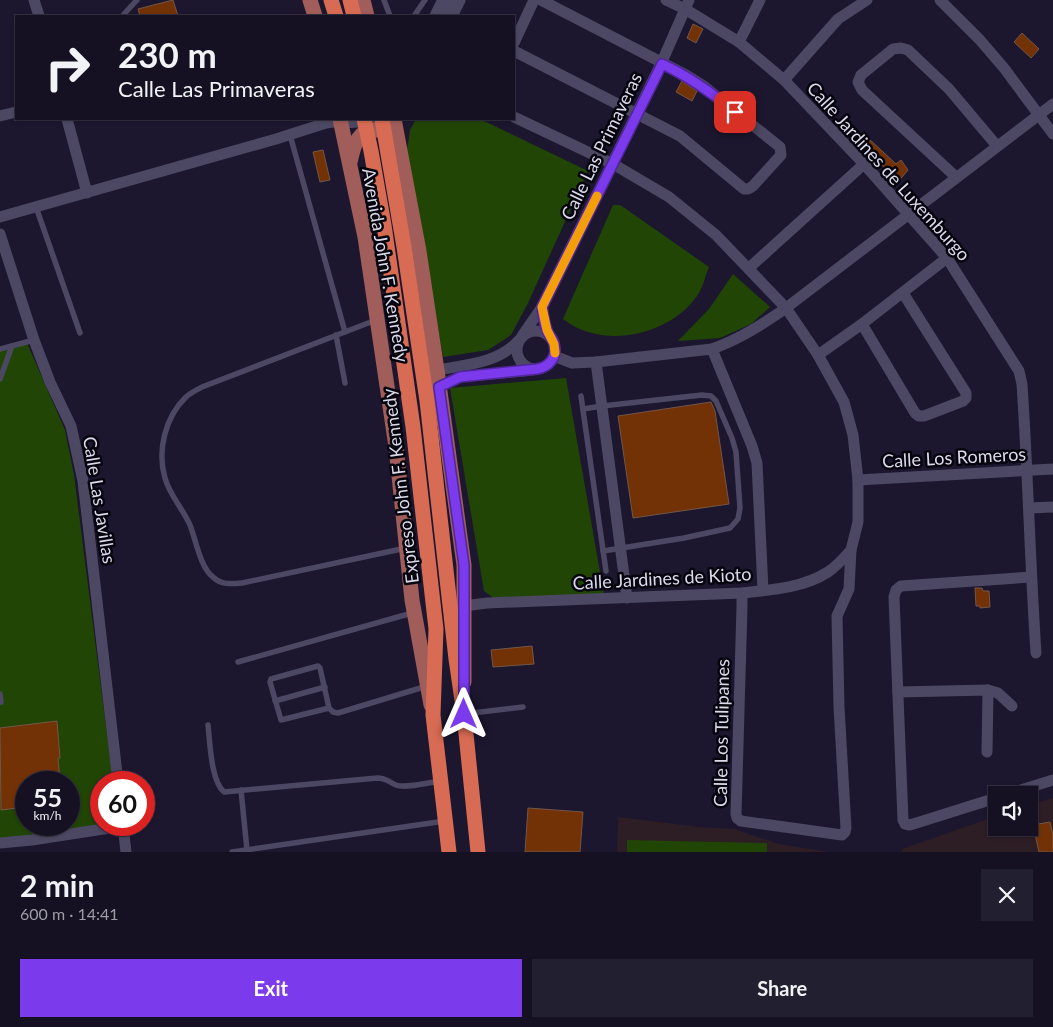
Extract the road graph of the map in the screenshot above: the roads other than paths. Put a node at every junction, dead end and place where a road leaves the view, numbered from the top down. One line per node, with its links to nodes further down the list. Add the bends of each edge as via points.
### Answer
1 (34, 0): 19 (street)
2 (137, 0): 18 (lane)
3 (310, 0): 20 (main road)
4 (331, 0): 21 (highway)
5 (350, 0): 22 (highway)
6 (363, 0): 23 (main road)
7 (384, 0): 24 (lane)
8 (425, 0): 25 (lane)
9 (445, 0): 26 (main road)
10 (458, 0): 27 (main road)
11 (534, 0): 28 (street)
12 (541, 0): 31 (street)
13 (666, 0): 17 (street, Calle Jardines de Luxemburgo)
14 (760, 0): 29 (street)
15 (867, 0): 32 (street, via 838,19)
16 (944, 1): 36 (street, via 1004,68)
17 (687, 5): 29 (street, Calle Jardines de Luxemburgo); 31 (street, Calle Las Primaveras)
18 (124, 14)
19 (39, 15)
20 (315, 15)
21 (336, 15)
22 (354, 15)
23 (367, 15)
24 (390, 15)
25 (415, 15)
26 (438, 15)
27 (450, 15)
28 (515, 40)
29 (739, 42): 32 (street, Calle Jardines de Luxemburgo)
30 (515, 52): 35 (street)
31 (662, 64): 35 (street, Calle Las Primaveras); 35 (street, via 705,87 780,147 781,155 753,186 744,189 680,136)
32 (784, 80): 52 (street, Calle Jardines de Luxemburgo)
33 (1053, 104): 36 (street)
34 (15, 112): 37 (street)
35 (636, 115): 51 (street, Calle Las Primaveras)
36 (1038, 115): 46 (street); 49 (street)
37 (0, 116)
38 (515, 117): 51 (street)
39 (67, 120): 54 (street)
40 (357, 120): 45 (main road)
41 (364, 120): 116 (highway, Expreso John F. Kennedy, via 384,225 436,629)
42 (380, 120): 115 (highway, Expreso John F. Kennedy, via 414,315)
43 (394, 120): 48 (main road, Avenida John F. Kennedy)
44 (403, 120): 48 (main road)
45 (334, 121): 47 (street); 50 (main road, Avenida John F. Kennedy)
46 (1053, 134)
47 (290, 135): 54 (street); 66 (lane)
48 (399, 144): 50 (main road, via 387,132 369,131 358,140); 79 (main road, Avenida John F. Kennedy)
49 (996, 146): 53 (street); 53 (street, via 950,89 908,50 893,49 861,75 858,82 862,90)
50 (350, 163): 64 (main road, Avenida John F. Kennedy, via 365,236)
51 (612, 164): 60 (street, via 669,197 716,235); 62 (street, Calle Las Primaveras)
52 (864, 164): 56 (street, Calle Jardines de Luxemburgo); 60 (street)
53 (956, 177): 56 (street)
54 (88, 193): 55 (street)
55 (36, 207): 57 (street); 67 (lane)
56 (908, 215): 59 (street, Calle Jardines de Luxemburgo); 63 (street)
57 (0, 217)
58 (0, 234): 71 (street, Calle Las Javillas)
59 (947, 258): 61 (street); 88 (street, Calle Jardines de Luxemburgo, via 1019,371)
60 (749, 268): 63 (street)
61 (903, 293): 65 (street); 65 (street, via 966,393 963,401 919,416)
62 (542, 307): 69 (street); 70 (street, Calle Las Primaveras)
63 (786, 308): 74 (street, via 756,328); 75 (street)
64 (376, 320): 66 (lane); 92 (main road, Avenida John F. Kennedy)
65 (862, 324): 75 (street)
66 (345, 332): 68 (lane)
67 (80, 333)
68 (336, 335): 82 (lane); 92 (lane, via 202,387 187,396 172,414 163,439 161,462 165,480 186,515 206,570 219,582 250,581)
69 (548, 335): 70 (street, via 538,330 527,332); 76 (street, via 554,344)
70 (520, 338): 78 (street, via 516,347 520,360); 79 (street, Calle Las Primaveras, via 511,350 487,360)
71 (34, 340): 72 (lane); 119 (street, Calle Las Javillas, via 71,426 83,481)
72 (12, 346): 73 (lane); 80 (lane)
73 (0, 349)
74 (712, 349): 77 (street); 98 (street, via 757,463)
75 (818, 355): 89 (street, via 844,402)
76 (554, 356): 77 (street, via 572,362); 78 (street, via 547,365)
77 (596, 362): 85 (street)
78 (537, 369): 83 (street, via 460,377)
79 (437, 370): 83 (main road, Avenida John F. Kennedy)
80 (2, 372): 81 (lane)
81 (0, 379)
82 (345, 384)
83 (439, 387): 101 (main road, Avenida John F. Kennedy, via 464,565)
84 (581, 396): 86 (lane)
85 (602, 406): 86 (lane); 93 (street); 93 (lane, via 710,396 716,401 732,438 738,468 740,508 738,519 730,528)
86 (583, 409): 94 (lane)
87 (1053, 469): 88 (street, Calle Los Romeros)
88 (1027, 470): 89 (street, Calle Los Romeros); 91 (street, Calle Jardines de Luxemburgo)
89 (858, 480): 95 (street, via 858,522)
90 (1053, 507): 91 (street)
91 (1029, 508): 97 (street, Calle Jardines de Luxemburgo)
92 (408, 547): 102 (main road, Avenida John F. Kennedy)
93 (621, 548): 94 (lane); 100 (street)
94 (602, 550): 96 (lane)
95 (851, 550): 98 (street, Calle Jardines de Kioto, via 828,572 796,586); 99 (street, Calle Los Tulipanes, via 849,589 837,616 846,828 842,835 737,818)
96 (606, 571)
97 (1031, 577): 103 (street, Calle Jardines de Luxemburgo); 108 (street, via 901,586 896,590)
98 (763, 590): 99 (street, Calle Jardines de Kioto)
99 (742, 593): 100 (street, Calle Jardines de Kioto)
100 (627, 598): 101 (street, Calle Jardines de Kioto)
101 (464, 606): 115 (main road, Avenida John F. Kennedy)
102 (414, 612): 104 (lane); 105 (main road, Avenida John F. Kennedy)
103 (1036, 653)
104 (238, 662)
105 (427, 686): 114 (lane, via 338,713); 116 (main road, Avenida John F. Kennedy)
106 (325, 687): 110 (lane); 110 (lane, via 318,666 274,677 270,682); 114 (lane)
107 (988, 690): 108 (street); 112 (street, via 998,693); 118 (street)
108 (898, 692): 124 (street, via 905,824)
109 (0, 694): 111 (lane)
110 (275, 701): 114 (lane, via 281,720)
111 (1, 702)
112 (1012, 706)
113 (523, 707): 115 (lane)
114 (329, 708)
115 (464, 714): 126 (highway, Expreso John F. Kennedy)
116 (433, 715): 121 (highway, Expreso John F. Kennedy)
117 (208, 725): 123 (lane, via 218,787 224,792)
118 (987, 752)
119 (117, 771)
120 (1053, 780): 122 (street)
121 (441, 781): 123 (lane, via 404,786 377,778); 125 (highway, Expreso John F. Kennedy)
122 (1034, 786)
123 (241, 790): 130 (lane)
124 (988, 801)
125 (445, 821): 130 (lane); 133 (highway, Expreso John F. Kennedy)
126 (475, 827): 134 (highway, Expreso John F. Kennedy); 135 (main road)
127 (90, 831): 129 (street)
128 (124, 836): 131 (street)
129 (0, 843)
130 (247, 850): 132 (lane)
131 (126, 852)
132 (232, 852)
133 (449, 852)
134 (478, 852)
135 (483, 852)

